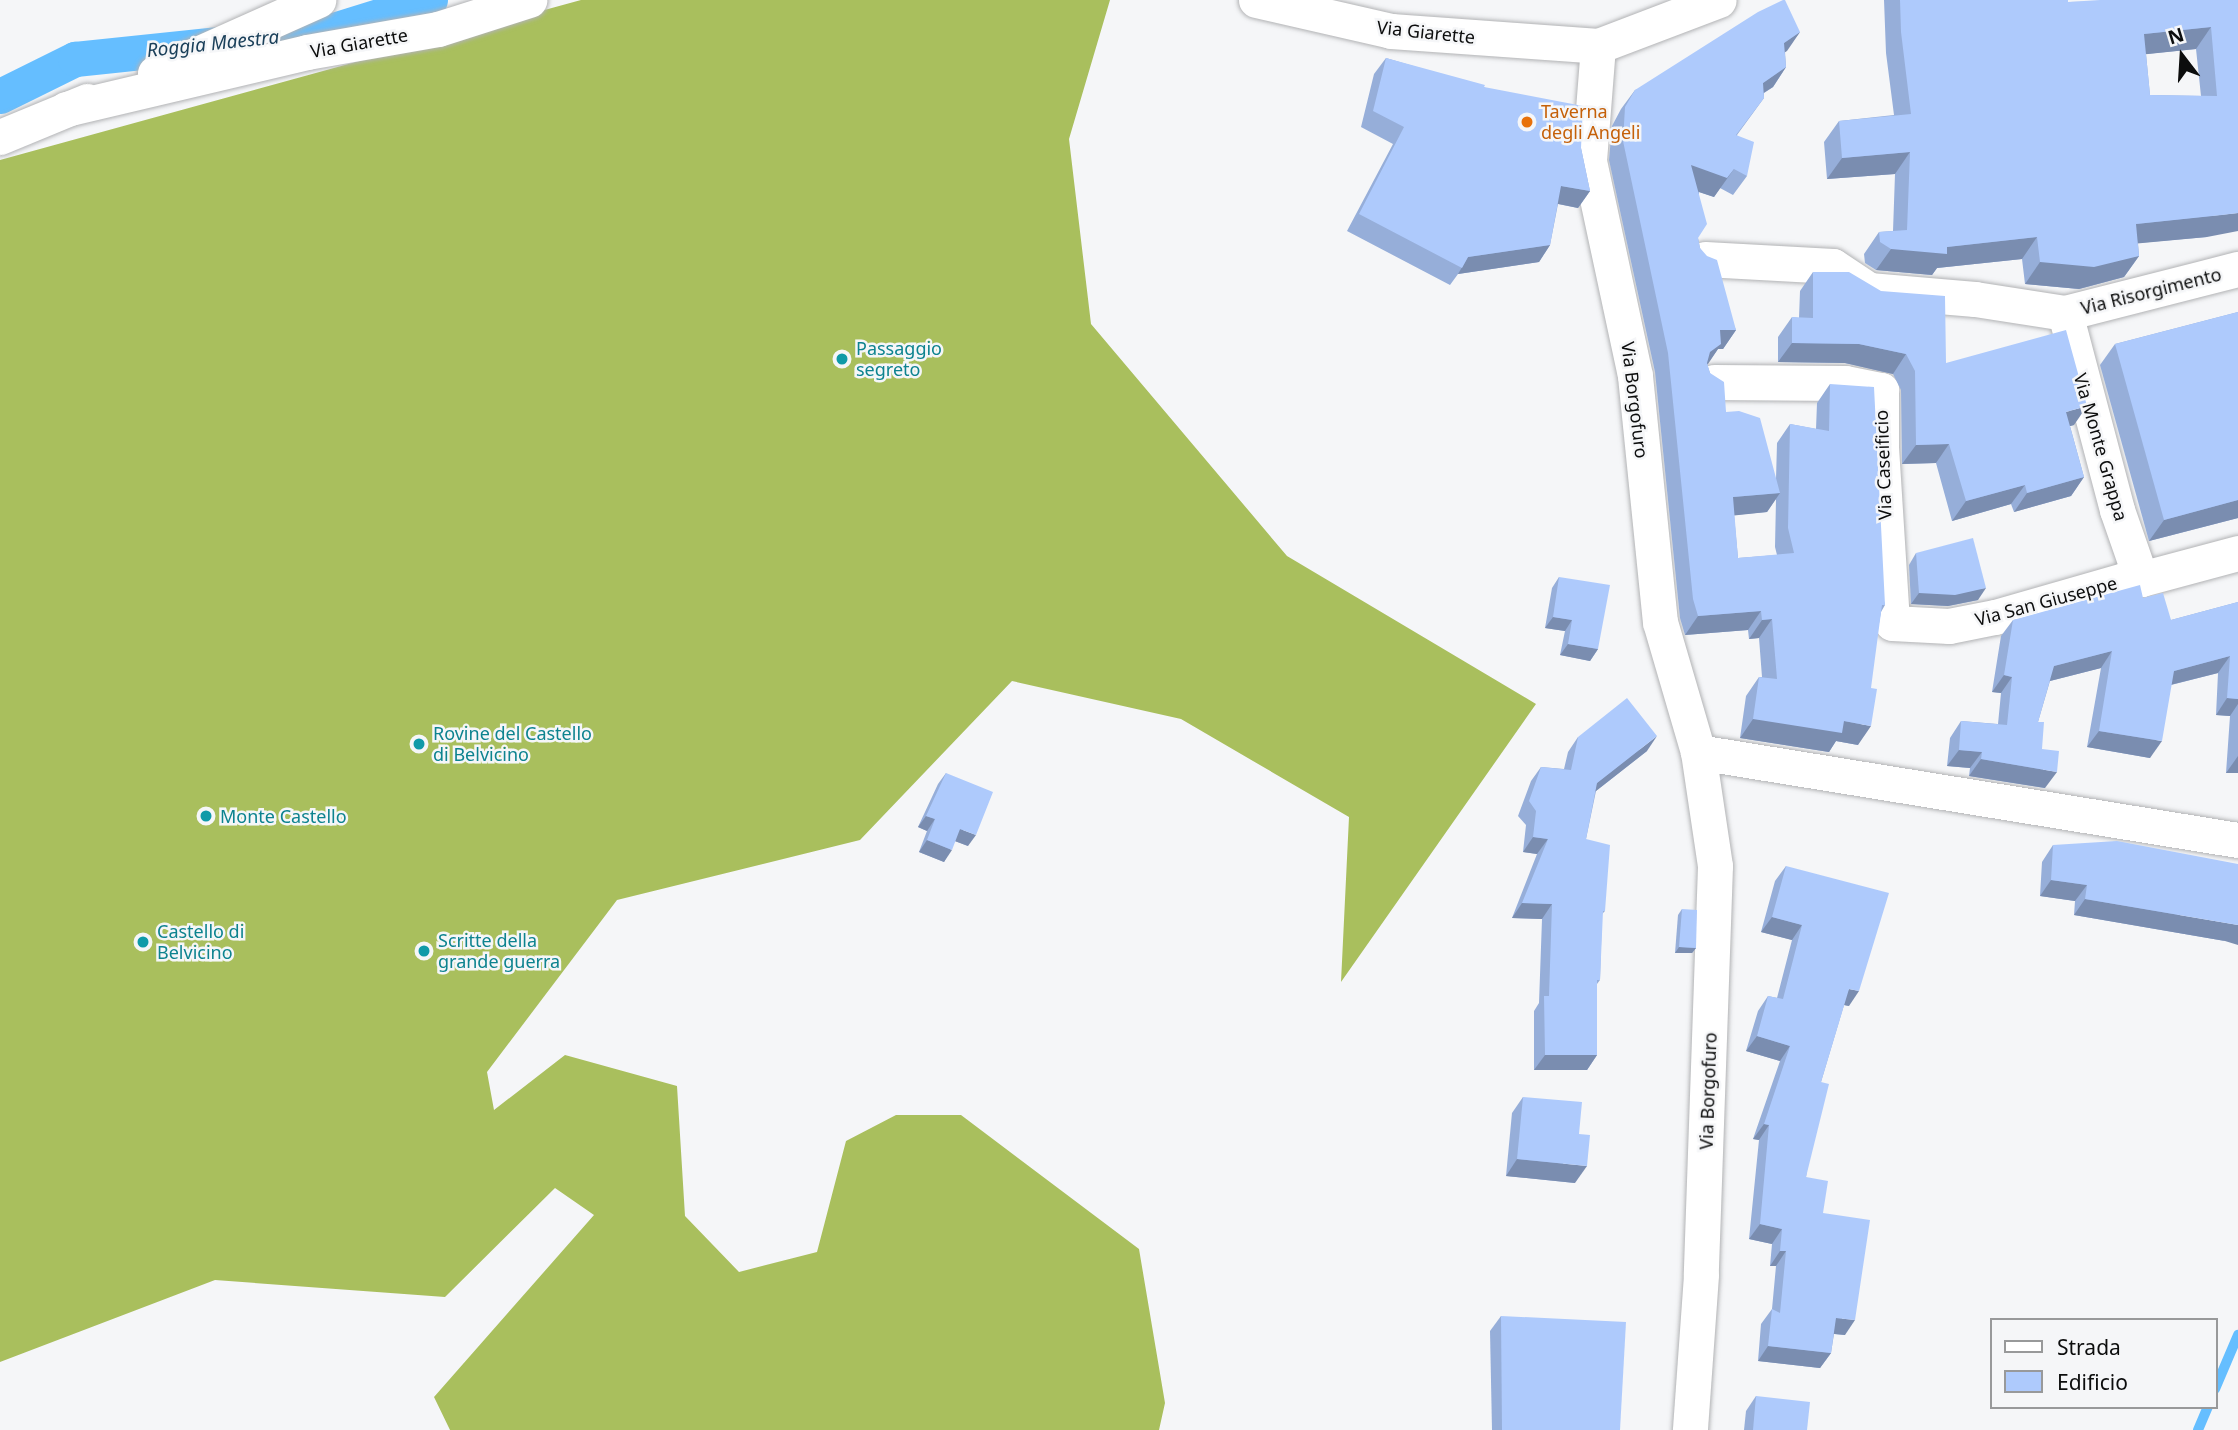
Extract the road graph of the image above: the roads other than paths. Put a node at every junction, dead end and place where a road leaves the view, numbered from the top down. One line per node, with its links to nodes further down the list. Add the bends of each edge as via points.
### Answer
1 (318, 0): 6 (street)
2 (529, 0): 6 (street, Via Giarette, via 438,29 307,52)
3 (1256, 0): 5 (street, Via Giarette, via 1391,31)
4 (1719, 0): 5 (street)
5 (1598, 46): 15 (street, Via Borgofuro, via 1589,161 1634,376 1660,622)
6 (66, 109): 7 (street)
7 (0, 137)
8 (1705, 259): 10 (street, via 1833,266 1869,290)
9 (2238, 269): 10 (street, Via Risorgimento)
10 (2065, 313): 13 (street, Via Monte Grappa, via 2117,510)
11 (1714, 382): 14 (street, Via Caseificio, via 1844,383 1881,390)
12 (2238, 553): 13 (street, Via San Giuseppe)
13 (2141, 579): 14 (street, Via San Giuseppe, via 1949,626)
14 (1892, 623)
15 (1698, 752): 16 (street); 17 (street, Via Borgofuro, via 1716,866 1701,1275)
16 (2238, 840)
17 (1690, 1430)

